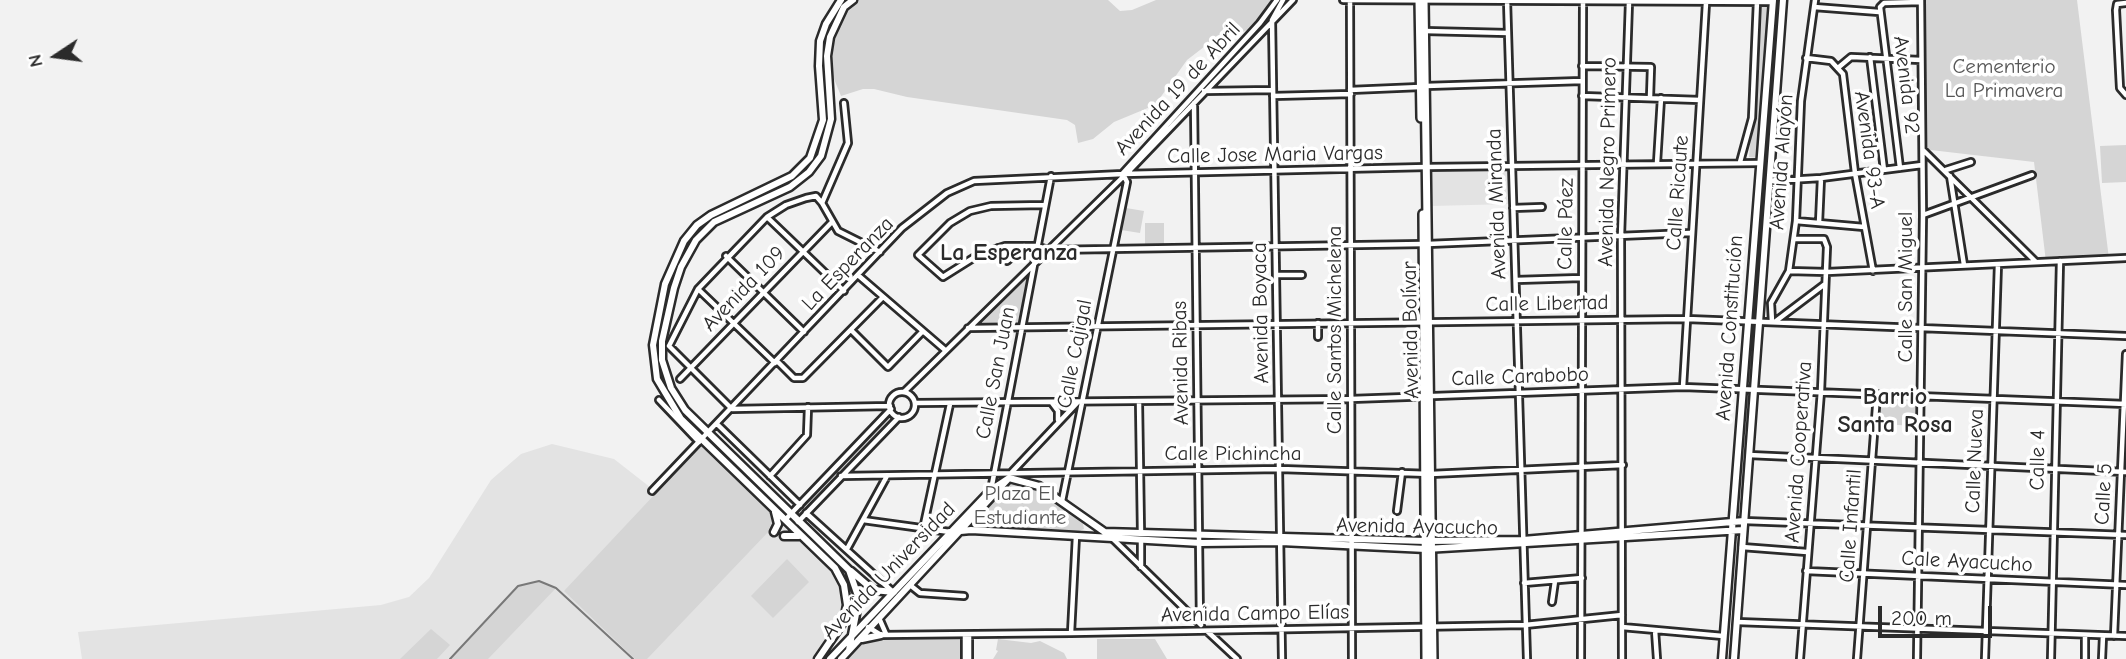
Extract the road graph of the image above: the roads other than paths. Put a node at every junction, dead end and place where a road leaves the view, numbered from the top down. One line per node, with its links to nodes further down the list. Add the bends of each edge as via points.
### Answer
1 (841, 0): 181 (street, via 820,41 823,120 810,159 792,176 697,225 684,241 665,284 653,345 657,379 669,404)
2 (853, 0): 180 (street, via 844,7 830,37 831,120 821,156 790,187 714,222 696,240 681,267 667,314 662,360 677,400)
3 (1276, 0): 63 (street, Avenida 19 de Abril)
4 (1283, 0): 21 (street)
5 (1293, 0): 21 (street, Avenida 19 de Abril)
6 (1343, 0): 7 (street)
7 (1350, 0): 9 (street); 35 (street, Calle Santos Michelena)
8 (1783, 0): 68 (street, Avenida Constitución)
9 (1422, 1): 10 (street); 22 (main road, Avenida Bolívar); 33 (main road, Avenida Bolívar)
10 (1507, 1): 11 (street); 23 (street, Avenida Miranda)
11 (1583, 1): 15 (street); 28 (street, Calle Páez)
12 (1757, 1): 13 (street); 17 (street); 50 (street, via 1752,118)
13 (1773, 1): 51 (street, Avenida Constitución)
14 (1921, 1): 16 (street, Avenida 92); 27 (street, Calle San Miguel)
15 (1629, 2): 17 (street); 29 (street, Avenida Negro Primero)
16 (1880, 2): 20 (street, Avenida 92)
17 (1706, 3): 42 (street, Calle Ricaute)
18 (1814, 3): 20 (street); 25 (street, Avenida Alayón)
19 (2126, 3): 37 (street, via 2117,4 2116,10 2120,88)
20 (1880, 12): 26 (street, Avenida 92)
21 (1272, 19): 34 (street, Avenida 19 de Abril); 36 (street, Avenida Boyaca)
22 (1425, 31): 23 (street); 33 (main road, Avenida Bolívar)
23 (1508, 33): 31 (street, Avenida Miranda)
24 (1870, 57): 26 (street); 30 (street, via 1848,58); 58 (street)
25 (1806, 58): 30 (street, via 1829,60); 67 (street, Avenida Alayón)
26 (1888, 58): 27 (street); 56 (street, Avenida 92)
27 (1921, 60): 45 (street, Calle San Miguel)
28 (1582, 66): 29 (street); 32 (street, Calle Páez)
29 (1626, 67): 39 (street, Avenida Negro Primero); 40 (street, via 1651,67)
30 (1839, 67): 62 (street, Avenida 93-A)
31 (1508, 81): 32 (street); 33 (street); 54 (street, Avenida Miranda)
32 (1582, 81): 38 (street, Calle Páez)
33 (1423, 87): 35 (street); 55 (main road, Avenida Bolívar)
34 (1205, 90): 36 (street); 43 (street, Avenida 19 de Abril)
35 (1350, 92): 36 (street); 57 (street, Calle Santos Michelena)
36 (1273, 93): 59 (street, Avenida Boyaca)
37 (2126, 95)
38 (1582, 96): 39 (street); 52 (street, Calle Páez)
39 (1625, 97): 40 (street); 48 (street, Avenida Negro Primero)
40 (1650, 97): 41 (street)
41 (1661, 98): 42 (street); 49 (street)
42 (1700, 100): 46 (street, Calle Ricaute)
43 (1194, 102): 61 (street, Avenida Ribas); 63 (street, Avenida 19 de Abril)
44 (844, 103): 71 (street, via 848,143)
45 (1922, 149): 53 (street, Calle San Miguel); 60 (street)
46 (1696, 162): 49 (street, Calle Jose Maria Vargas); 50 (street, Calle Jose Maria Vargas); 81 (street, Calle Ricaute)
47 (1971, 162): 60 (street)
48 (1623, 163): 49 (street, Calle Jose Maria Vargas); 52 (street, Calle Jose Maria Vargas); 82 (street, Avenida Negro Primero)
49 (1657, 163)
50 (1740, 163): 51 (street, Calle Jose Maria Vargas)
51 (1760, 163): 123 (street, Avenida Constitución)
52 (1582, 165): 54 (street, Calle Jose Maria Vargas); 83 (street, Calle Páez)
53 (1922, 165): 56 (street); 75 (street, Calle San Miguel)
54 (1511, 166): 55 (street, Calle Jose Maria Vargas); 74 (street, Avenida Miranda)
55 (1425, 167): 57 (street, Calle Jose Maria Vargas); 86 (main road, Avenida Bolívar)
56 (1900, 168): 58 (street)
57 (1350, 169): 59 (street, Calle Jose Maria Vargas); 90 (street, Calle Santos Michelena)
58 (1884, 170): 62 (street)
59 (1275, 171): 61 (street, Calle Jose Maria Vargas); 89 (street, Avenida Boyaca)
60 (1948, 172): 69 (street); 70 (street)
61 (1195, 173): 63 (street, Calle Jose Maria Vargas); 93 (street, Avenida Ribas)
62 (1855, 173): 66 (street); 80 (street, Avenida 93-A)
63 (1123, 174): 65 (street, Calle Jose Maria Vargas); 92 (street, Calle Cajigal, via 1127,182); 94 (street)
64 (2032, 175): 69 (street)
65 (1051, 176): 72 (street, Calle San Juan); 96 (street, La Esperanza, via 960,186 925,208)
66 (1821, 178): 67 (street); 79 (street)
67 (1798, 179): 68 (street); 77 (street, Avenida Alayón)
68 (1769, 181): 124 (street, Avenida Constitución)
69 (1972, 196): 70 (street); 101 (street)
70 (1955, 202): 75 (street); 103 (street)
71 (822, 203): 76 (street, via 816,196 806,198); 78 (street)
72 (1044, 205): 88 (street, Calle San Juan); 91 (street, via 991,206 955,220 918,254 943,277)
73 (1542, 207): 74 (street)
74 (1513, 208): 85 (street, Avenida Miranda)
75 (1923, 215): 104 (street, Calle San Miguel)
76 (766, 217): 95 (street); 97 (street)
77 (1796, 221): 79 (street); 84 (street, Avenida Alayón)
78 (832, 222): 95 (street, Avenida 109); 96 (street, via 838,232)
79 (1819, 223): 80 (street)
80 (1864, 227): 106 (street, Avenida 93-A)
81 (1690, 233): 82 (street); 120 (street, Calle Ricaute)
82 (1621, 236): 83 (street); 119 (street, Avenida Negro Primero)
83 (1581, 238): 85 (street); 111 (street, Calle Páez)
84 (1794, 239): 105 (street, Avenida Alayón); 107 (street, Avenida Cooperativa, via 1824,239)
85 (1514, 241): 86 (street); 112 (street, Avenida Miranda)
86 (1426, 244): 90 (street); 122 (main road, Avenida Bolívar)
87 (1025, 246): 88 (street); 91 (street); 91 (street, via 1009,261)
88 (1036, 246): 94 (street); 100 (street, Calle San Juan)
89 (1275, 246): 90 (street); 93 (street); 108 (street, Avenida Boyaca)
90 (1351, 246): 130 (street, Calle Santos Michelena)
91 (998, 248)
92 (1113, 248): 93 (street); 94 (street); 131 (street, Calle Cajigal)
93 (1196, 248): 127 (street, Avenida Ribas)
94 (1048, 250): 100 (street)
95 (802, 251): 115 (street, Avenida 109); 116 (street)
96 (880, 252): 110 (street, La Esperanza)
97 (726, 256): 114 (street); 115 (street)
98 (2126, 258): 99 (street)
99 (2060, 261): 101 (street); 140 (street, Calle 4)
100 (1034, 262): 133 (street, Calle San Juan); 135 (street)
101 (2036, 262): 102 (street)
102 (1997, 264): 103 (street); 137 (street, Calle Nueva)
103 (1964, 265): 104 (street)
104 (1921, 268): 106 (street); 134 (street, Calle San Miguel)
105 (1789, 271): 107 (street); 126 (street, Avenida Alayón, via 1772,303)
106 (1872, 271): 107 (street)
107 (1827, 272): 113 (street, Avenida Cooperativa)
108 (1276, 275): 109 (street); 128 (street, Avenida Boyaca)
109 (1302, 275)
110 (859, 276): 116 (street, La Esperanza); 117 (street)
111 (1581, 278): 112 (street); 118 (street, Calle Páez)
112 (1516, 280): 121 (street, Avenida Miranda)
113 (1825, 283): 126 (street); 132 (street, Avenida Cooperativa)
114 (698, 289): 125 (street); 146 (street, via 670,346)
115 (763, 291): 125 (street, Avenida 109); 138 (street)
116 (844, 291): 138 (street, La Esperanza)
117 (882, 298): 136 (street); 139 (street)
118 (1581, 319): 119 (street, Calle Libertad); 121 (street, Calle Libertad); 152 (street, Calle Páez)
119 (1621, 319): 120 (street, Calle Libertad); 151 (street, Avenida Negro Primero)
120 (1687, 319): 123 (street, Calle Libertad); 148 (street, Calle Ricaute)
121 (1517, 320): 122 (street, Calle Libertad); 155 (street, Avenida Miranda)
122 (1426, 321): 130 (street, Calle Libertad); 157 (main road, Avenida Bolívar)
123 (1748, 321): 124 (street, Calle Libertad); 149 (street, Avenida Constitución)
124 (1759, 321): 126 (street, Calle Libertad); 150 (street, Avenida Constitución)
125 (734, 322): 145 (street); 146 (street, Avenida 109)
126 (1774, 322): 132 (street, Calle Libertad)
127 (1196, 323): 128 (street, Calle Libertad); 131 (street, Calle Libertad); 165 (street, Avenida Ribas)
128 (1277, 323): 129 (street, Calle Libertad); 163 (street, Avenida Boyaca)
129 (1318, 323): 130 (street, Calle Libertad); 142 (street)
130 (1351, 323): 160 (street, Calle Santos Michelena)
131 (1097, 324): 133 (street, Calle Libertad); 167 (street, Calle Cajigal)
132 (1824, 324): 134 (street, Calle Libertad); 153 (street, Avenida Cooperativa)
133 (1022, 326): 135 (street, Calle Libertad); 169 (street, Calle San Juan)
134 (1921, 327): 137 (street, Calle Libertad); 158 (street, Calle San Miguel)
135 (968, 328): 143 (street)
136 (851, 330): 139 (street, via 888,367); 145 (street, via 803,378 794,378)
137 (1996, 331): 140 (street, Calle Libertad); 161 (street, Calle Nueva)
138 (804, 332): 145 (street, La Esperanza)
139 (922, 332): 143 (street)
140 (2058, 333): 141 (street, Calle Libertad); 166 (street, Calle 4)
141 (2126, 336)
142 (1318, 337)
143 (945, 350): 154 (street)
144 (2126, 354): 172 (street, Calle 5)
145 (776, 362): 176 (street, La Esperanza)
146 (691, 367): 147 (street, Avenida 109); 176 (street)
147 (680, 380)
148 (1683, 387): 149 (street, Calle Carabobo); 151 (street, Calle Carabobo)
149 (1744, 389): 150 (street, Calle Carabobo); 222 (street, Avenida Constitución)
150 (1755, 389): 153 (street, Calle Carabobo); 182 (street, Avenida Constitución)
151 (1620, 390): 152 (street, Calle Carabobo); 187 (street, Avenida Negro Primero)
152 (1582, 391): 155 (street, Calle Carabobo); 189 (street, Calle Páez)
153 (1821, 391): 156 (street, Calle Carabobo); 183 (street, Avenida Cooperativa)
154 (904, 392): 159 (street); 171 (street)
155 (1520, 393): 157 (street, Calle Carabobo); 196 (street, Avenida Miranda)
156 (1877, 394): 158 (street, Calle Carabobo); 184 (street, Calle Infantil)
157 (1427, 396): 160 (street, Calle Carabobo); 199 (main road, Avenida Bolívar)
158 (1921, 396): 161 (street, Calle Carabobo); 185 (street, Calle San Miguel)
159 (891, 399): 173 (street); 175 (street)
160 (1351, 399): 163 (street, Calle Carabobo); 194 (street, Calle Santos Michelena)
161 (1994, 399): 166 (street, Calle Carabobo); 186 (street, Calle Nueva)
162 (659, 400): 181 (street)
163 (1278, 400): 165 (street, Calle Carabobo); 190 (street, Avenida Boyaca)
164 (1139, 401): 165 (street, Calle Carabobo); 167 (street, Calle Carabobo); 193 (street)
165 (1197, 401): 191 (street, Avenida Ribas)
166 (2055, 401): 172 (street, Calle Carabobo); 188 (street, Calle 4)
167 (1080, 402): 170 (street, Calle Carabobo); 178 (street); 192 (street, Calle Cajigal)
168 (950, 403): 169 (street, Calle Carabobo); 171 (street, Calle Carabobo); 201 (street)
169 (1007, 403): 170 (street, Calle Carabobo); 198 (street, Calle San Juan)
170 (1051, 403): 178 (street, via 1058,411)
171 (915, 404): 177 (street, via 911,414)
172 (2125, 404): 197 (street, Calle 5)
173 (871, 406): 174 (street); 175 (street)
174 (808, 407): 176 (street); 203 (street, via 807,435)
175 (890, 407): 177 (street); 208 (street)
176 (732, 409): 179 (street, La Esperanza)
177 (899, 417): 204 (street)
178 (1057, 422): 202 (street)
179 (717, 424): 180 (street, La Esperanza); 203 (street)
180 (708, 432): 181 (street, La Esperanza); 211 (street)
181 (700, 440): 206 (street, La Esperanza); 209 (street)
182 (1749, 455): 183 (street); 217 (street, Avenida Constitución)
183 (1814, 458): 184 (street); 218 (street, Avenida Cooperativa)
184 (1871, 463): 185 (street); 219 (street, Calle Infantil)
185 (1920, 463): 186 (street); 220 (street, Calle San Miguel)
186 (1990, 465): 188 (street); 227 (street, Calle Nueva)
187 (1623, 466): 189 (street, Calle Pichincha); 231 (street, Avenida Negro Primero)
188 (2054, 467): 197 (street); 230 (street, Calle 4)
189 (1582, 468): 196 (street, Calle Pichincha); 239 (street, Calle Páez)
190 (1280, 469): 191 (street, Calle Pichincha); 194 (street, Calle Pichincha); 240 (street, Avenida Boyaca)
191 (1199, 470): 193 (street, Calle Pichincha); 241 (street, Avenida Ribas)
192 (1068, 471): 193 (street, Calle Pichincha); 202 (street, Calle Pichincha); 207 (street, Calle Cajigal)
193 (1140, 471): 237 (street)
194 (1352, 471): 195 (street, Calle Pichincha); 242 (street, Calle Santos Michelena)
195 (1402, 472): 199 (street, Calle Pichincha); 210 (street)
196 (1522, 472): 199 (street, Calle Pichincha); 243 (street, Avenida Miranda)
197 (2124, 472): 232 (street, Calle 5)
198 (992, 473): 201 (street, Calle Pichincha); 202 (street, Calle Pichincha); 205 (street, Calle San Juan)
199 (1428, 473): 244 (main road, Avenida Bolívar)
200 (887, 475): 201 (street, Calle Pichincha); 204 (street, Calle Pichincha); 216 (street)
201 (934, 475): 223 (street)
202 (1010, 475): 205 (street, Avenida Universidad); 207 (street); 224 (street, Avenida Universidad)
203 (770, 476): 208 (street)
204 (841, 476): 212 (street)
205 (991, 490): 226 (street, Avenida Universidad)
206 (652, 491)
207 (1062, 501): 213 (street)
208 (800, 505): 211 (street)
209 (775, 510): 214 (street); 228 (street, via 778,524)
210 (1396, 510)
211 (792, 513): 214 (street); 215 (street)
212 (806, 513): 215 (street); 246 (street)
213 (1083, 515): 229 (street); 235 (street, via 1088,527)
214 (785, 520): 221 (street)
215 (800, 520): 221 (street); 249 (street)
216 (863, 520): 223 (street); 246 (street)
217 (1744, 521): 218 (street); 222 (street); 225 (street, Avenida Constitución)
218 (1809, 524): 219 (street); 247 (street, Avenida Cooperativa)
219 (1866, 526): 220 (street); 251 (street, Calle Infantil)
220 (1920, 527): 227 (street); 252 (street, Calle San Miguel)
221 (793, 528): 236 (street)
222 (1731, 528): 225 (street); 231 (street, Avenida Ayacucho); 288 (street, Avenida Constitución)
223 (923, 529): 226 (street)
224 (962, 530): 226 (street, Avenida Ayacucho); 235 (street, Avenida Ayacucho); 258 (street, Avenida Universidad)
225 (1743, 530): 245 (street, Avenida Constitución)
226 (950, 531): 261 (street, Avenida Universidad)
227 (1988, 531): 230 (street); 254 (street, Calle Nueva)
228 (774, 532)
229 (1105, 532): 237 (street, Avenida Ayacucho); 238 (street)
230 (2052, 533): 232 (street); 257 (street, Calle 4)
231 (1622, 535): 239 (street, Avenida Ayacucho); 264 (street, Avenida Negro Primero)
232 (2118, 535): 233 (street); 259 (street, Calle 5)
233 (2126, 535)
234 (784, 536): 236 (street)
235 (1079, 536): 238 (street, Avenida Ayacucho); 283 (street)
236 (802, 537): 294 (street, via 835,568 847,605 844,621)
237 (1141, 537): 238 (street, Avenida Ayacucho); 241 (street, Avenida Ayacucho); 248 (street)
238 (1112, 538): 248 (street)
239 (1583, 538): 243 (street, Avenida Ayacucho); 253 (street, Calle Páez)
240 (1281, 539): 241 (street, Avenida Ayacucho); 242 (street, Avenida Ayacucho); 277 (street, Avenida Boyaca)
241 (1201, 540): 269 (street, Avenida Ribas)
242 (1352, 541): 244 (street, Avenida Ayacucho); 275 (street, Calle Santos Michelena)
243 (1523, 542): 244 (street, Avenida Ayacucho); 256 (street, Avenida Miranda)
244 (1429, 545): 272 (main road, Avenida Bolívar)
245 (1742, 547): 247 (street); 268 (street, Avenida Constitución)
246 (847, 549): 261 (street)
247 (1807, 552): 250 (street, Avenida Cooperativa)
248 (1141, 568): 269 (street)
249 (849, 570): 261 (street, via 873,590); 282 (street, via 859,599)
250 (1806, 571): 251 (street, Cale Ayacucho); 271 (street, Avenida Cooperativa)
251 (1864, 573): 252 (street, Cale Ayacucho); 274 (street, Calle Infantil)
252 (1919, 575): 254 (street, Cale Ayacucho); 280 (street, Calle San Miguel)
253 (1582, 578): 255 (street); 267 (street, Calle Páez)
254 (1987, 580): 257 (street, Cale Ayacucho); 281 (street, Calle Nueva)
255 (1555, 581): 256 (street); 263 (street)
256 (1524, 583): 270 (street, Avenida Miranda)
257 (2051, 583): 259 (street, Cale Ayacucho); 284 (street, Calle 4)
258 (910, 585): 262 (street, via 920,593); 265 (street, Avenida Universidad)
259 (2116, 585): 260 (street, Cale Ayacucho); 290 (street, Calle 5)
260 (2126, 585)
261 (894, 592): 266 (street, Avenida Universidad)
262 (964, 596)
263 (1552, 602)
264 (1622, 615): 267 (street, Avenida Campo Elías); 273 (street, Avenida Negro Primero)
265 (879, 618): 276 (street, Avenida Universidad); 285 (street)
266 (864, 620): 276 (street); 282 (street, Avenida Universidad)
267 (1581, 621): 270 (street, Avenida Campo Elías); 304 (street, Calle Páez)
268 (1737, 622): 271 (street); 308 (street, Avenida Constitución)
269 (1200, 624): 278 (street)
270 (1525, 625): 272 (street, Avenida Campo Elías); 303 (street, Avenida Miranda)
271 (1802, 625): 274 (street); 309 (street, Avenida Cooperativa)
272 (1430, 627): 275 (street, Avenida Campo Elías); 301 (main road, Avenida Bolívar); 302 (main road, Avenida Bolívar)
273 (1622, 627): 279 (street); 305 (street, Avenida Negro Primero)
274 (1859, 627): 280 (street); 310 (street, Calle Infantil)
275 (1352, 628): 277 (street, Avenida Campo Elías); 300 (street, Calle Santos Michelena)
276 (870, 629): 285 (street); 292 (street, Avenida Universidad)
277 (1283, 629): 278 (street, Avenida Campo Elías); 299 (street, Avenida Boyaca)
278 (1206, 630): 283 (street, Avenida Campo Elías); 298 (street)
279 (1655, 630): 288 (street); 306 (street)
280 (1918, 631): 281 (street); 311 (street, Calle San Miguel)
281 (1986, 632): 284 (street); 312 (street, Calle Nueva)
282 (854, 633): 293 (street); 295 (street, Avenida Universidad)
283 (1071, 633): 286 (street, Avenida Campo Elías)
284 (2052, 634): 287 (street); 313 (street, Calle 4)
285 (884, 635): 286 (street, Avenida Campo Elías); 292 (street)
286 (967, 635): 297 (street)
287 (2085, 635): 289 (street); 314 (street)
288 (1723, 636): 307 (street, Avenida Constitución)
289 (2103, 636): 290 (street); 315 (street)
290 (2114, 636): 291 (street)
291 (2126, 636)
292 (860, 639): 293 (street, Avenida Universidad)
293 (849, 650): 296 (street, Avenida Universidad)
294 (818, 659)
295 (830, 659)
296 (841, 659)
297 (967, 659)
298 (1237, 659)
299 (1282, 659)
300 (1352, 659)
301 (1426, 659)
302 (1433, 659)
303 (1527, 659)
304 (1581, 659)
305 (1622, 659)
306 (1657, 659)
307 (1722, 659)
308 (1734, 659)
309 (1800, 659)
310 (1857, 659)
311 (1917, 659)
312 (1985, 659)
313 (2051, 659)
314 (2085, 659)
315 (2102, 659)

